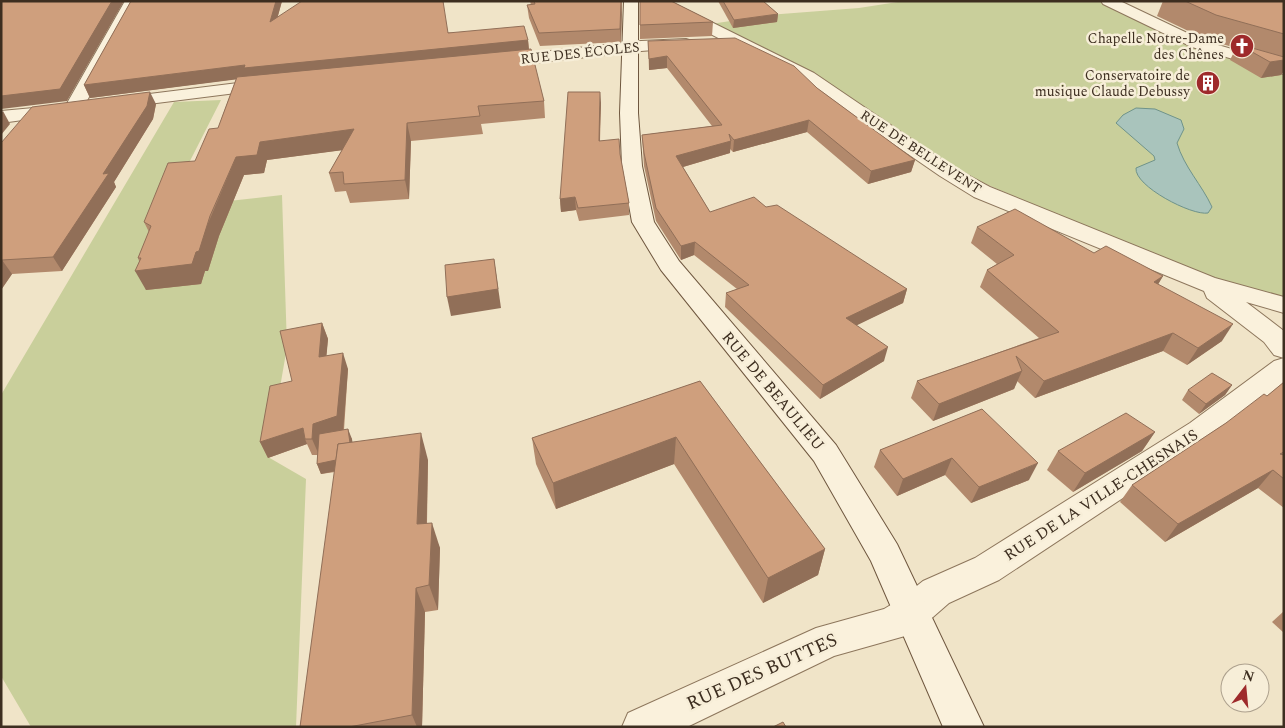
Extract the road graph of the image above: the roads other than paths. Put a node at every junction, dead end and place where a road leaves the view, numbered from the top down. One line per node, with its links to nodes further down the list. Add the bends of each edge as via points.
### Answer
1 (133, 1): 10 (street)
2 (631, 1): 6 (street, RUE DE BEAULIEU)
3 (657, 1): 5 (street, RUE DE BELLEVENT)
4 (1108, 1): 8 (street, via 1198,44)
5 (741, 42): 6 (street, RUE DES ÉCOLES); 14 (street, RUE DE BELLEVENT, via 808,77 947,172 982,192)
6 (630, 48): 7 (street, RUE DES ÉCOLES); 18 (street, RUE DE BEAULIEU, via 632,166 643,222 669,265 825,453 886,554)
7 (476, 64)
8 (1284, 69)
9 (291, 82): 10 (street)
10 (74, 108): 11 (street)
11 (31, 114): 12 (street); 13 (street)
12 (1, 117)
13 (14, 135)
14 (1206, 284): 15 (street, RUE DE BELLEVENT); 16 (street, via 1274,336)
15 (1284, 305)
16 (1284, 349)
17 (1284, 368): 18 (street, RUE DE LA VILLE-CHESNAIS, via 1200,431 987,569 936,592)
18 (912, 612): 19 (street, RUE DES BUTTES, via 892,624 829,640); 20 (street, RUE DE BEAULIEU)
19 (642, 727)
20 (964, 727)

